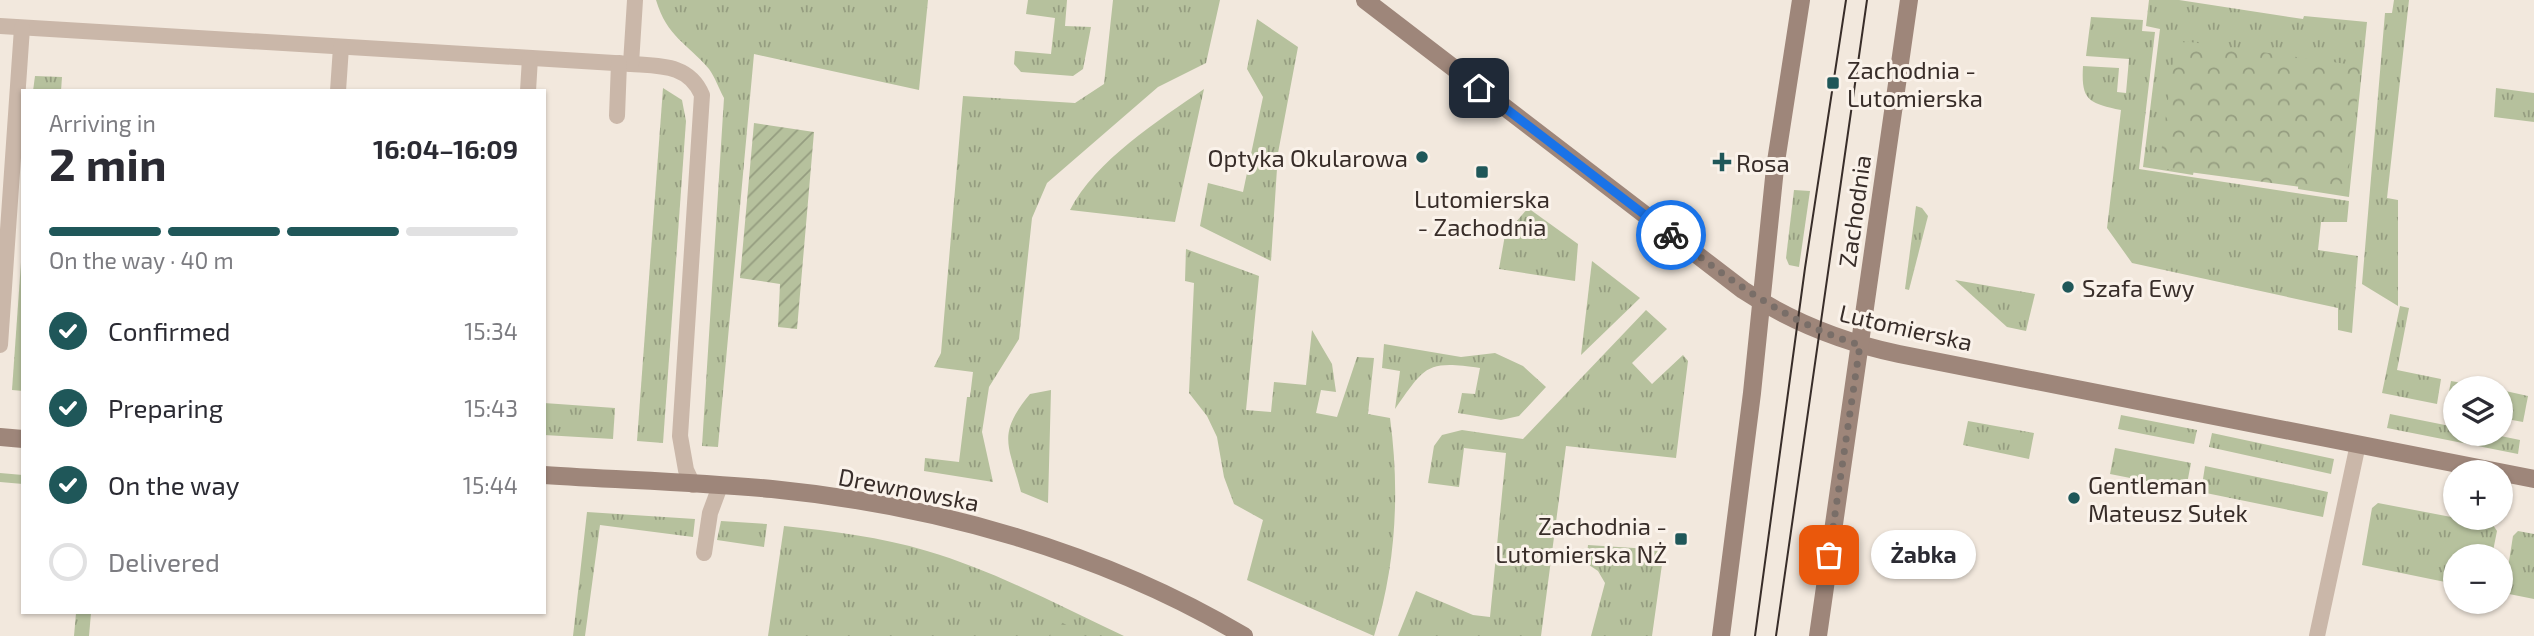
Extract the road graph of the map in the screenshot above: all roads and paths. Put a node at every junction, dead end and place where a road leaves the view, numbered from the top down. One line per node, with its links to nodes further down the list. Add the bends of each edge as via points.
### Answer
1 (635, 0): 9 (lane)
2 (1365, 0): 13 (main road, Lutomierska)
3 (1801, 0): 13 (main road, via 1775,168)
4 (1909, 0): 15 (main road, Zachodnia)
5 (0, 26): 6 (lane)
6 (22, 28): 7 (lane); 14 (lane)
7 (341, 47): 8 (lane); 10 (lane)
8 (530, 58): 9 (lane); 11 (lane)
9 (625, 63): 12 (lane); 21 (lane, via 674,68 689,75 702,95 680,436)
10 (338, 89)
11 (528, 89)
12 (617, 116)
13 (1761, 302): 15 (main road, Lutomierska); 25 (main road)
14 (0, 345)
15 (1860, 345): 18 (main road, Lutomierska); 26 (main road, Zachodnia)
16 (0, 437): 17 (main road)
17 (21, 439)
18 (2358, 444): 20 (main road, Lutomierska); 27 (lane)
19 (546, 475): 21 (main road, Drewnowska)
20 (2534, 479)
21 (693, 485): 22 (main road, Drewnowska)
22 (720, 486): 23 (lane); 24 (main road, Drewnowska, via 820,496 940,516 989,530 1119,575)
23 (704, 553)
24 (1244, 636)
25 (1721, 636)
26 (1818, 636)
27 (2317, 636)

